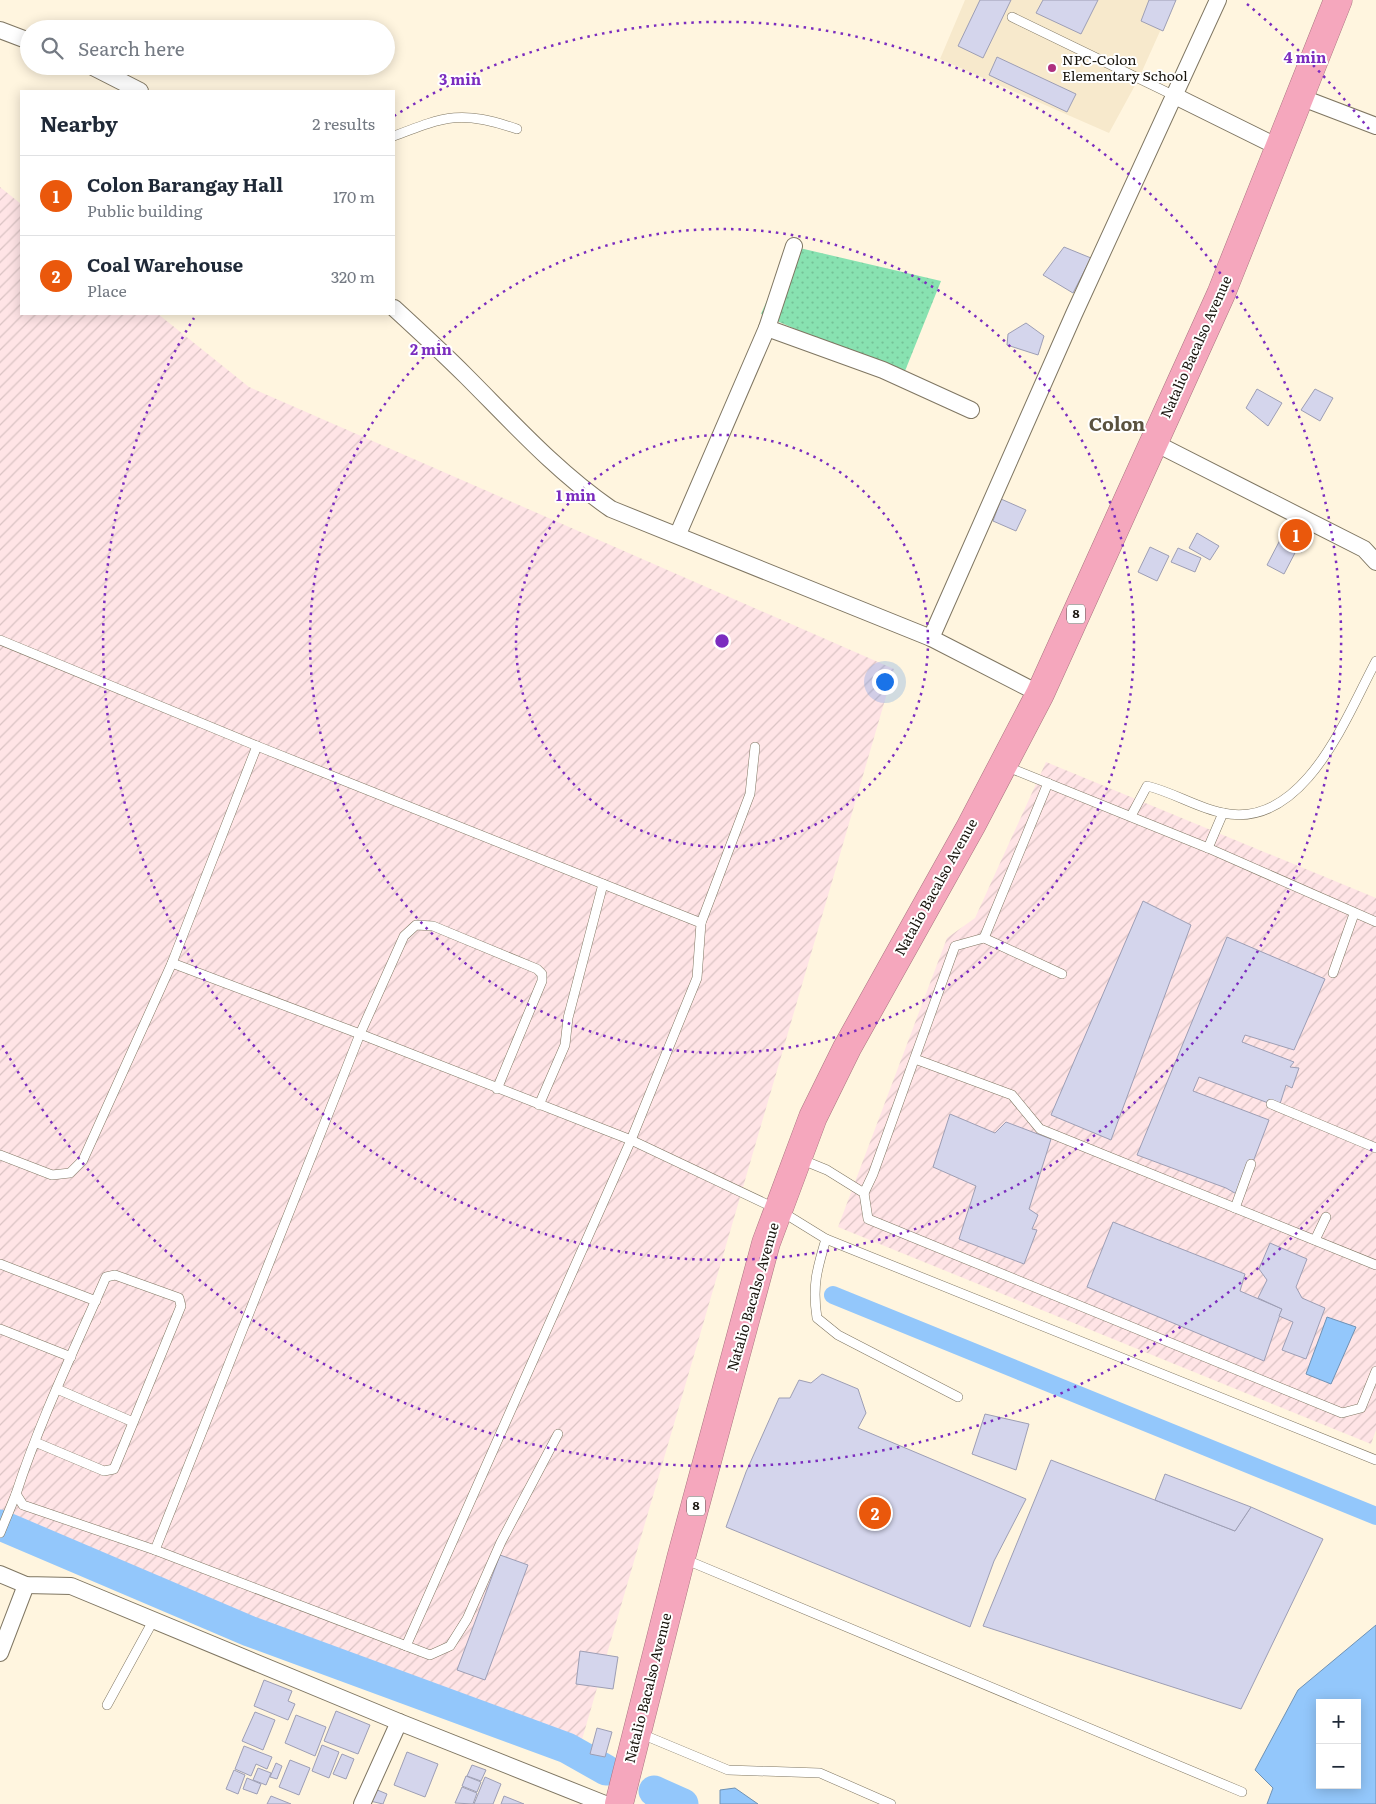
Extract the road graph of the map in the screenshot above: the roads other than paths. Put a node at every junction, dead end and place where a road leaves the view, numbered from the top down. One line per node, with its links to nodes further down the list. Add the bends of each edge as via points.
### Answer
1 (1218, 0): 8 (street)
2 (1338, 0): 9 (highway, Natalio Bacalso Avenue / 8)
3 (1012, 17): 8 (lane)
4 (0, 30): 5 (street)
5 (20, 38)
6 (109, 75): 7 (street)
7 (138, 90)
8 (1175, 96): 13 (street); 21 (street, via 1074,314)
9 (1300, 98): 10 (street); 13 (highway, Natalio Bacalso Avenue / 8)
10 (1376, 126)
11 (517, 129): 12 (lane, via 488,119 451,116)
12 (395, 136)
13 (1280, 148): 18 (highway, Natalio Bacalso Avenue / 8, via 1221,294)
14 (794, 246): 16 (street)
15 (395, 309): 19 (street, via 524,436 588,493 612,509)
16 (767, 328): 17 (street, via 883,370); 19 (street)
17 (971, 410)
18 (1153, 442): 20 (street, via 1364,549); 24 (highway, Natalio Bacalso Avenue / 8)
19 (678, 534): 21 (street)
20 (1376, 562)
21 (931, 638): 24 (street)
22 (0, 640): 25 (lane)
23 (1376, 661): 29 (lane, via 1330,749 1301,787 1274,806 1250,814)
24 (1040, 694): 27 (highway, Natalio Bacalso Avenue / 8)
25 (257, 746): 32 (lane); 37 (lane)
26 (756, 747): 35 (lane, via 750,794)
27 (1003, 765): 28 (lane); 48 (highway, Natalio Bacalso Avenue / 8, via 847,1048 813,1117)
28 (1048, 783): 30 (lane); 36 (lane)
29 (1223, 813): 30 (lane, via 1147,786); 31 (lane)
30 (1131, 816): 31 (lane)
31 (1208, 848): 33 (lane)
32 (603, 884): 35 (lane); 44 (lane, via 568,1018 565,1045)
33 (1354, 914): 34 (lane); 38 (lane)
34 (1376, 922)
35 (701, 923): 45 (lane, via 697,978)
36 (984, 938): 39 (lane); 41 (lane, via 955,946)
37 (172, 963): 40 (lane); 47 (lane, via 83,1160 70,1173 52,1175)
38 (1333, 973)
39 (1062, 974)
40 (360, 1034): 42 (lane); 42 (lane, via 404,936 416,925 433,926 537,969 542,974 542,981); 70 (lane)
41 (915, 1059): 50 (lane); 51 (lane, via 1012,1096 1040,1128)
42 (497, 1089): 44 (lane)
43 (1271, 1104): 46 (lane)
44 (540, 1105): 45 (lane)
45 (631, 1140): 52 (lane); 75 (lane)
46 (1376, 1148)
47 (0, 1155)
48 (798, 1158): 50 (lane, via 828,1170); 52 (highway, Natalio Bacalso Avenue / 8)
49 (1251, 1164): 51 (lane)
50 (864, 1193): 61 (lane, via 868,1219 1342,1413 1361,1408)
51 (1236, 1208): 55 (lane)
52 (779, 1210): 54 (lane); 71 (highway, Natalio Bacalso Avenue / 8, via 766,1243)
53 (1326, 1218): 55 (lane)
54 (826, 1238): 63 (lane, via 813,1294 817,1318 838,1336); 67 (lane)
55 (1315, 1240): 57 (lane)
56 (0, 1264): 58 (lane)
57 (1376, 1265)
58 (96, 1301): 60 (lane); 64 (lane, via 106,1277 115,1275 179,1298 181,1306)
59 (0, 1329): 60 (lane)
60 (71, 1357): 62 (lane)
61 (1376, 1371)
62 (58, 1389): 64 (lane); 66 (lane)
63 (958, 1397)
64 (133, 1422): 66 (lane, via 114,1469 104,1471)
65 (558, 1434): 75 (lane, via 501,1542 467,1619 450,1646 430,1655)
66 (35, 1442): 68 (lane)
67 (1376, 1460)
68 (16, 1494): 69 (lane); 70 (lane, via 23,1505)
69 (0, 1533)
70 (156, 1550): 75 (lane)
71 (682, 1558): 79 (highway, Natalio Bacalso Avenue / 8); 80 (lane)
72 (0, 1574): 73 (street)
73 (26, 1585): 74 (street, via 71,1586); 76 (street)
74 (153, 1621): 77 (lane); 78 (street)
75 (406, 1646)
76 (0, 1653)
77 (108, 1705)
78 (399, 1722): 81 (street); 82 (street)
79 (637, 1732): 83 (highway, Natalio Bacalso Avenue / 8); 84 (lane, via 728,1770 820,1773)
80 (1242, 1792)
81 (362, 1804)
82 (604, 1804)
83 (619, 1804)
84 (891, 1804)

